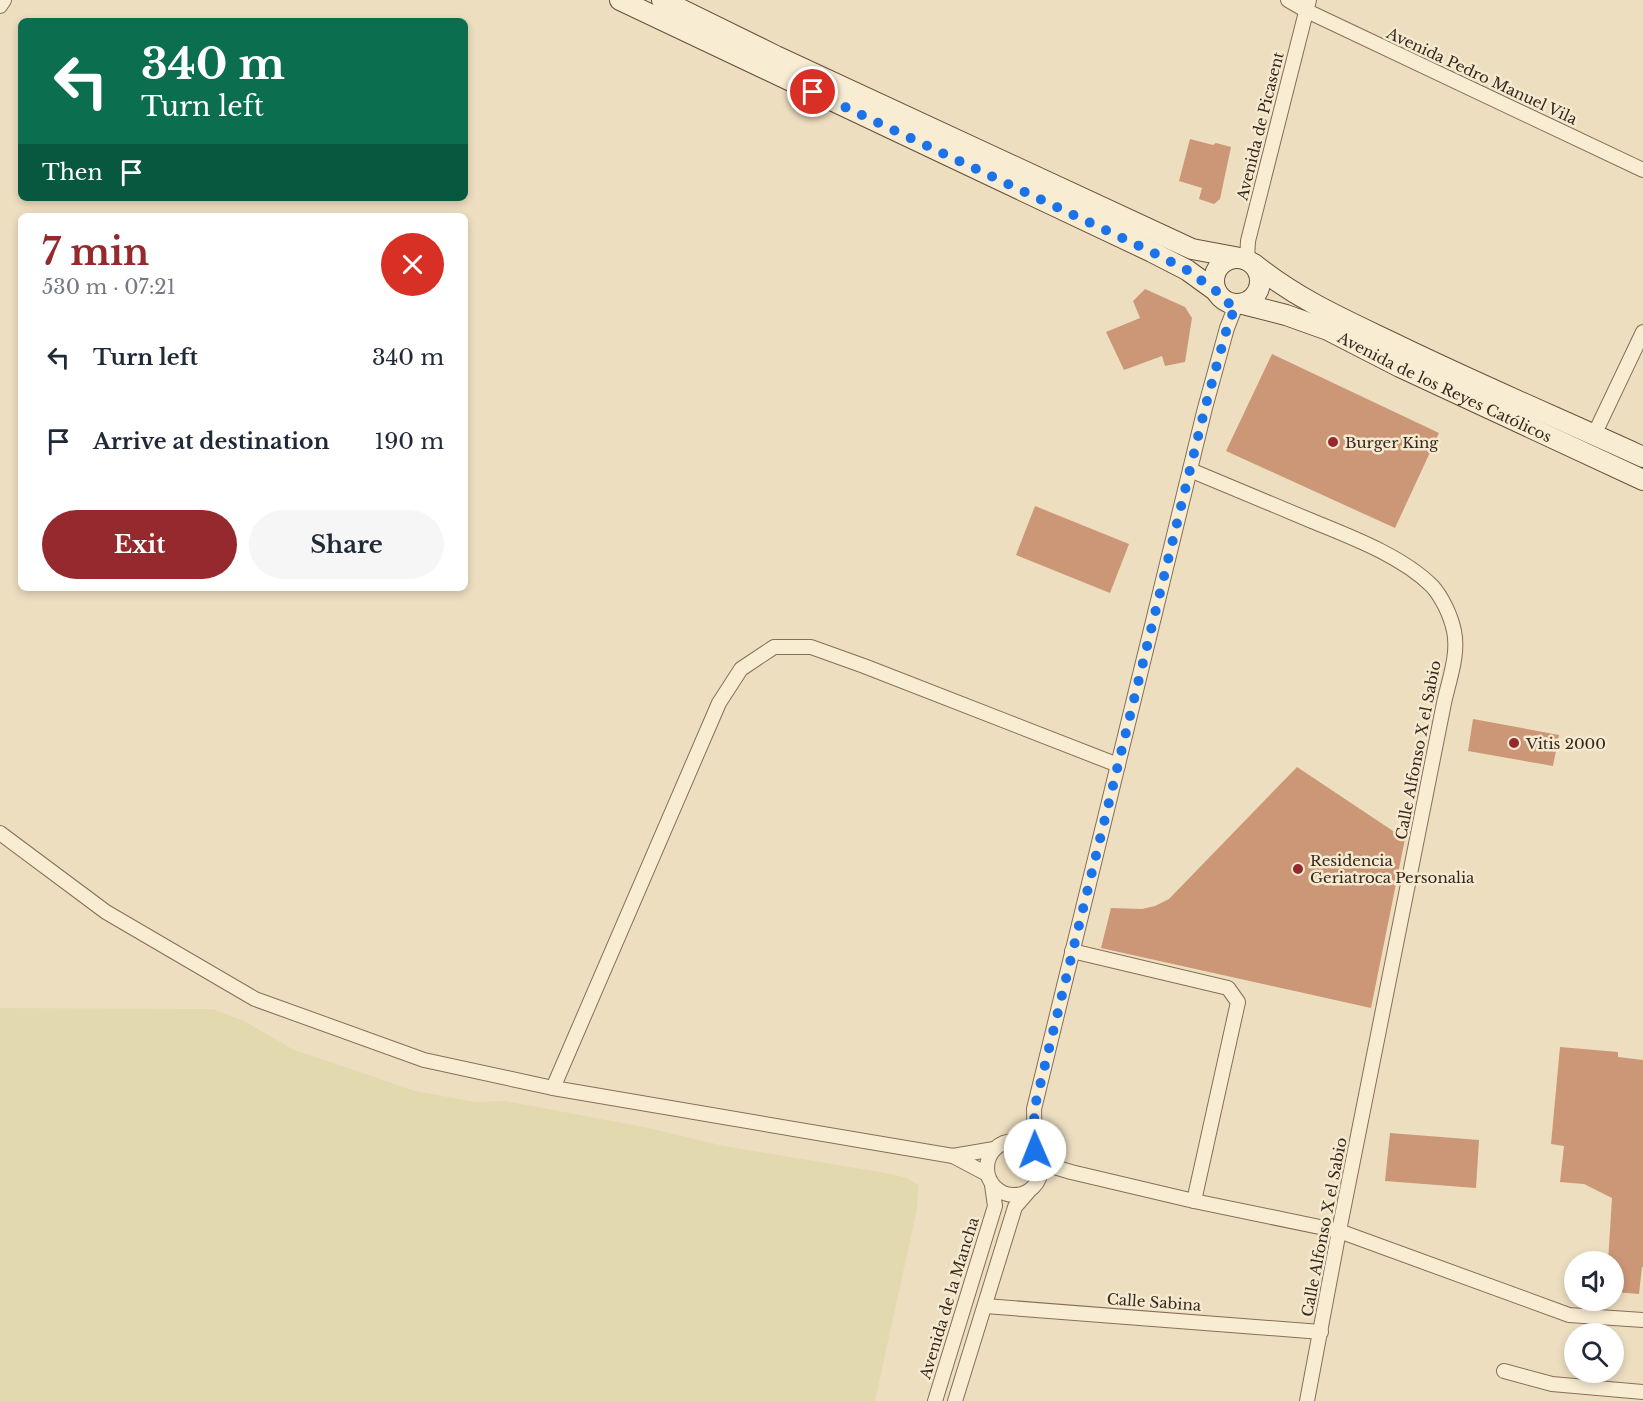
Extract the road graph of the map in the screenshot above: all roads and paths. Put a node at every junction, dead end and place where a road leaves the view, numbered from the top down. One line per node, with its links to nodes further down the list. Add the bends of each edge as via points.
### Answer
1 (4, 0): 5 (street)
2 (620, 0): 9 (street, via 1152,252)
3 (662, 0): 8 (street, Avenida de los Reyes Católicos, via 1192,249)
4 (1288, 0): 6 (street, Avenida Pedro Manuel Vila)
5 (0, 6)
6 (1308, 6): 7 (street, Avenida Pedro Manuel Vila); 8 (street, Avenida de Picasent, via 1248,242)
7 (1643, 170)
8 (1247, 261): 9 (street, via 1225,261 1214,276); 10 (street, via 1259,272 1260,289 1251,301); 12 (street, Avenida de los Reyes Católicos, via 1311,303)
9 (1216, 291): 10 (street, via 1228,303)
10 (1240, 304): 14 (street, via 1227,328); 15 (street, Avenida de los Reyes Católicos, via 1328,330)
11 (1643, 332): 12 (street)
12 (1594, 435): 13 (street, Avenida de los Reyes Católicos)
13 (1643, 458)
14 (1190, 470): 16 (street); 31 (street, Calle Alfonso X el Sabio, via 1386,553 1433,587 1454,632 1454,659)
15 (1643, 480)
16 (1118, 765): 18 (street); 19 (street, via 811,647 774,647 741,669 719,704)
17 (0, 833): 19 (street, via 106,912 255,999 424,1059)
18 (1072, 951): 20 (street); 30 (street, via 1228,988 1238,1002)
19 (553, 1088): 24 (street)
20 (1034, 1110): 21 (street); 23 (street)
21 (1016, 1140): 22 (street); 23 (street)
22 (994, 1149): 24 (street); 28 (street, via 986,1165)
23 (1035, 1150): 25 (street)
24 (953, 1156): 28 (street)
25 (1041, 1163): 26 (street); 27 (street)
26 (1071, 1172): 27 (street); 30 (street)
27 (1039, 1178): 29 (street)
28 (989, 1180): 29 (street, via 1005,1194); 37 (street, Avenida de la Mancha, via 995,1206)
29 (1028, 1192): 32 (street, via 1015,1207)
30 (1194, 1201): 31 (street)
31 (1339, 1231): 33 (street, via 1569,1315); 34 (street, Calle Alfonso X el Sabio)
32 (985, 1306): 34 (street, Calle Sabina); 38 (street)
33 (1643, 1320)
34 (1321, 1332): 39 (street, Calle Alfonso X el Sabio)
35 (1504, 1371): 36 (street, via 1552,1384)
36 (1643, 1392)
37 (935, 1401)
38 (955, 1401)
39 (1307, 1401)

